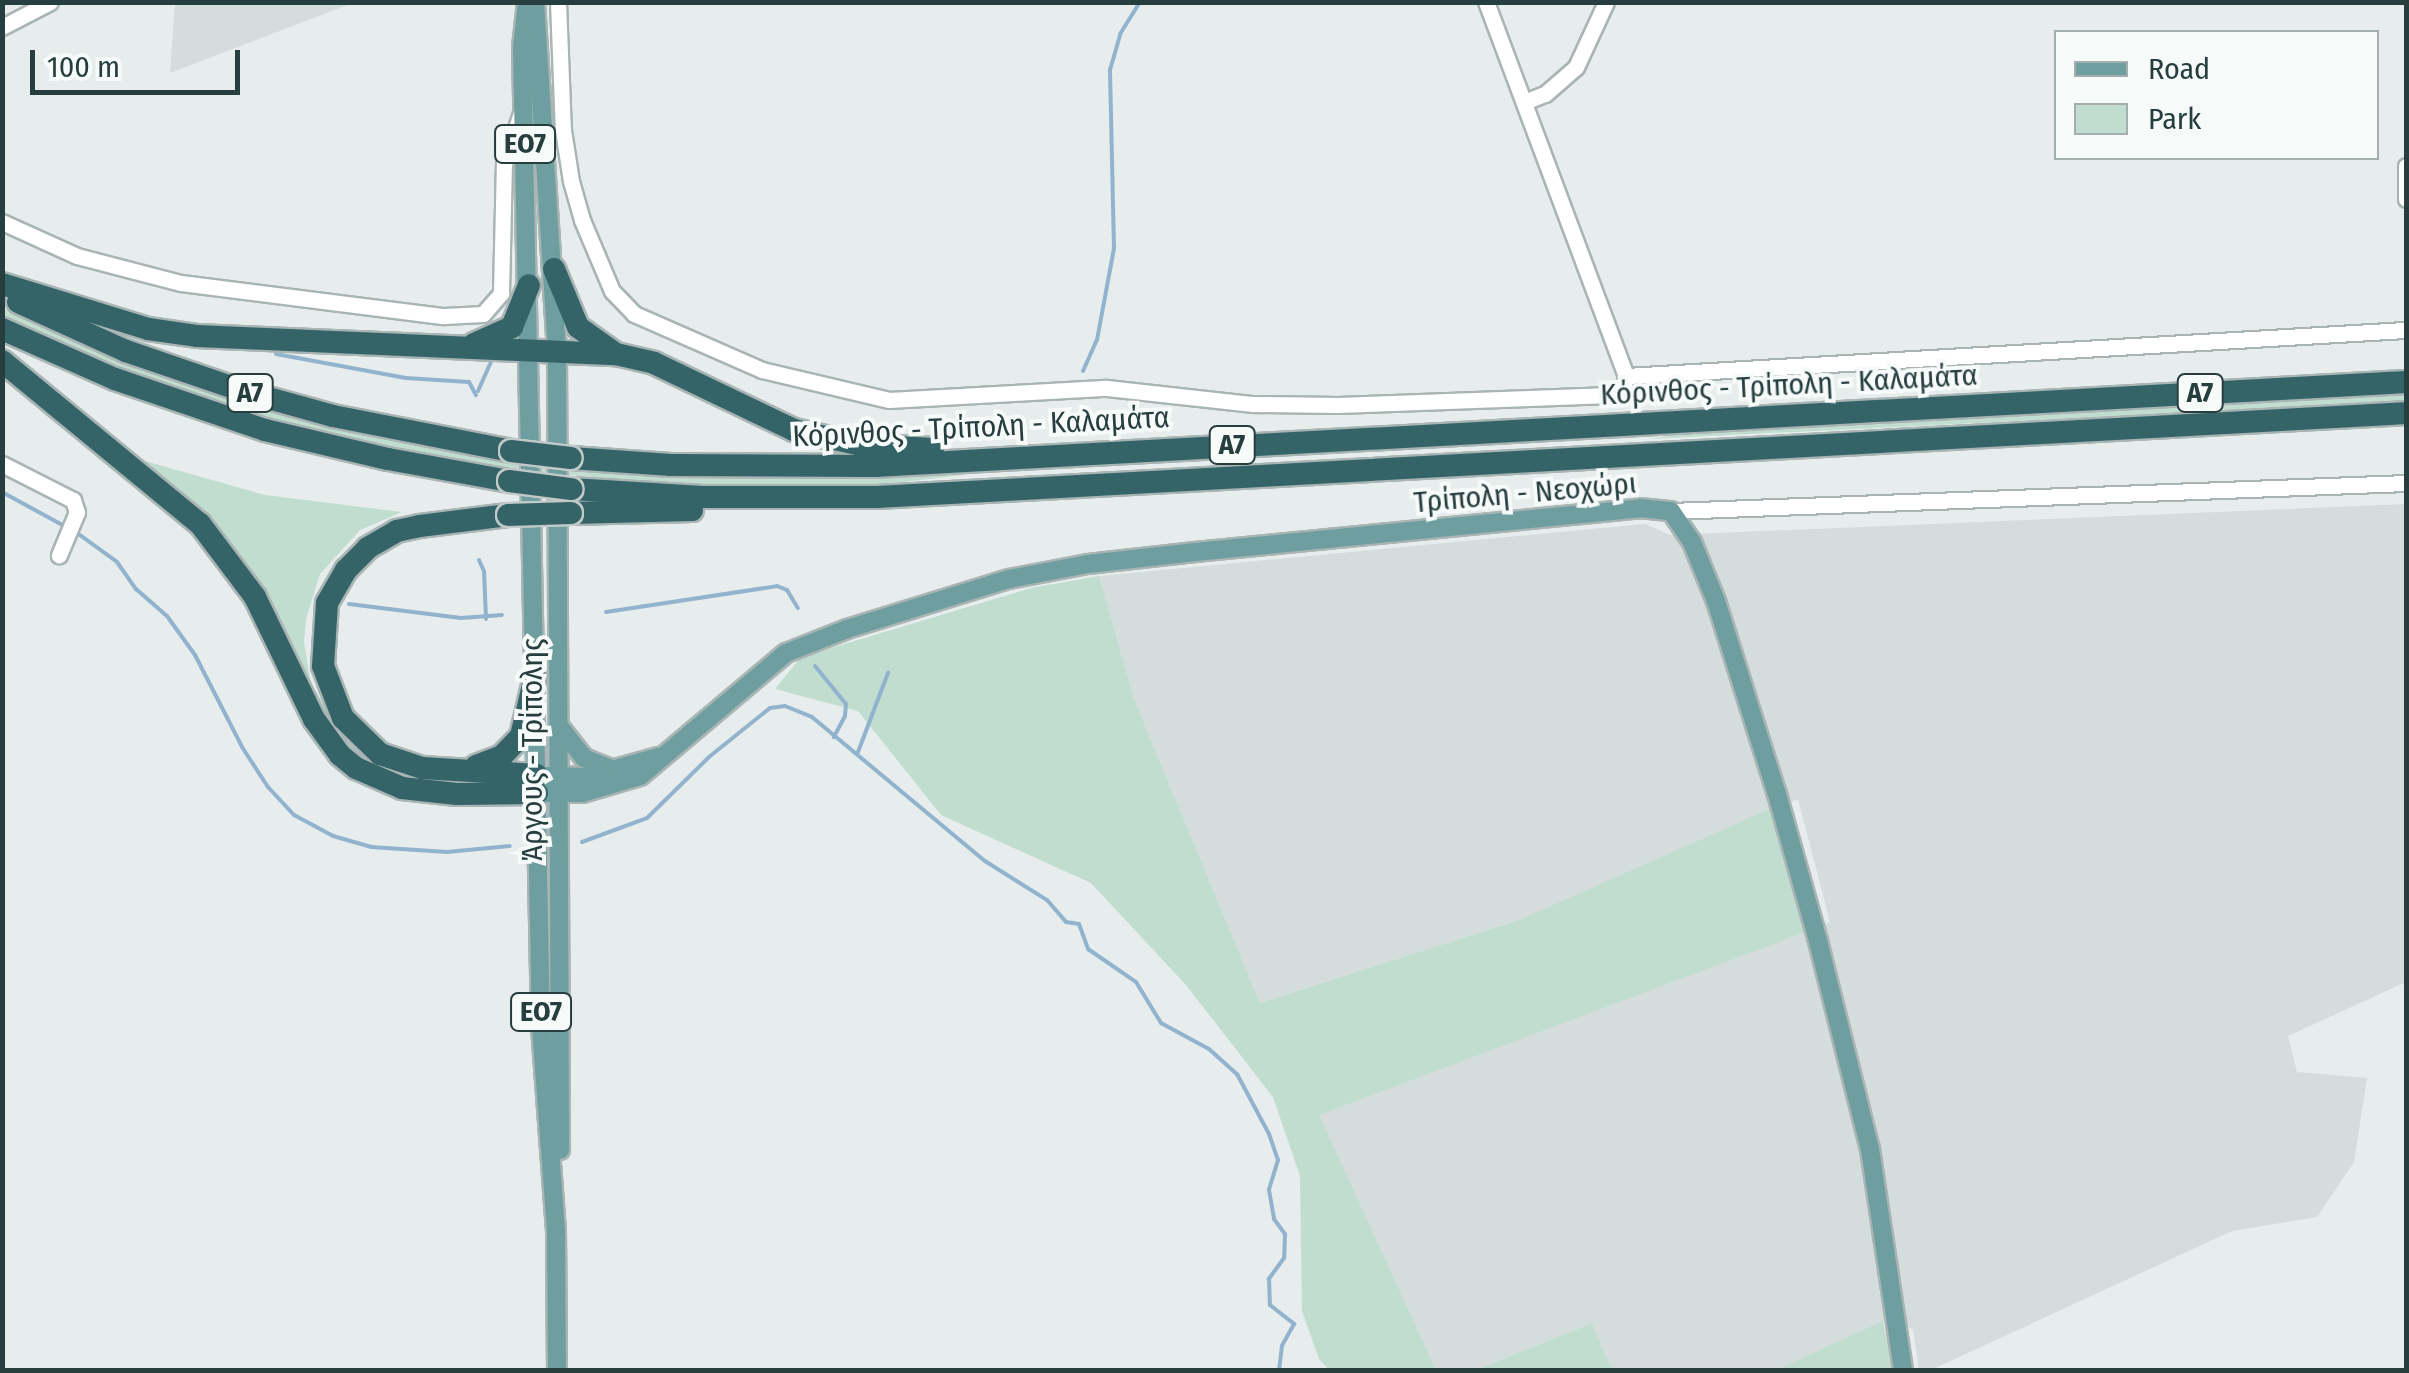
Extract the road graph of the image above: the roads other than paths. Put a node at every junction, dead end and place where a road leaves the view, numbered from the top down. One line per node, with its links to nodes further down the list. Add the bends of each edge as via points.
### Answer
1 (50, 2): 7 (street)
2 (526, 2): 9 (main road, ΕΟ7)
3 (535, 2): 13 (main road, ΕΟ7)
4 (558, 2): 24 (street, via 572,181 612,291 634,314 762,370 890,400 1107,388 1253,404 1338,405 1598,396 1618,392)
5 (1486, 2): 8 (street)
6 (1606, 2): 8 (street, via 1576,67 1545,94)
7 (2, 27)
8 (1524, 102): 24 (street)
9 (524, 106): 12 (street, via 504,164 500,292 483,314 444,316 164,280 44,244); 15 (main road, ΕΟ7)
10 (2406, 166): 11 (street)
11 (2406, 198)
12 (2, 222)
13 (554, 269): 21 (main road, Άργους - Τρίπολης / ΕΟ7); 22 (highway, via 578,327)
14 (2, 284): 19 (highway, via 132,325 197,336)
15 (529, 285): 19 (highway, via 512,326); 20 (main road, Άργους - Τρίπολης / ΕΟ7)
16 (2, 295): 27 (highway, Κόρινθος - Τρίπολη - Καλαμάτα / Α7, bridge, via 126,350 243,391 348,420 510,450 766,467)
17 (2, 329): 30 (highway, Κόρινθος - Τρίπολη - Καλαμάτα / Α7, bridge, via 115,379 265,430 509,481)
18 (2406, 330): 24 (street)
19 (465, 346): 20 (highway)
20 (529, 351): 21 (highway); 33 (main road, Άργους - Τρίπολης / ΕΟ7)
21 (557, 352): 22 (highway); 34 (main road, Άργους - Τρίπολης / ΕΟ7)
22 (616, 354): 27 (highway, via 654,363 824,439)
23 (2, 361): 38 (highway, via 200,524 256,597 314,719 356,768 402,788 457,794)
24 (1626, 376)
25 (2406, 382): 27 (highway, Κόρινθος - Τρίπολη - Καλαμάτα / Α7)
26 (2406, 413): 30 (highway, Κόρινθος - Τρίπολη - Καλαμάτα / Α7, via 796,497)
27 (1033, 456)
28 (2, 464): 32 (street, via 73,500 77,512)
29 (2406, 483): 31 (street)
30 (571, 501): 36 (highway, bridge, via 382,538 346,570 328,603 327,686 354,733 409,766)
31 (1671, 512): 35 (main road, Τρίπολη - Νεοχώρι, via 1640,508 1213,550 1009,579 786,653); 40 (main road, Τρίπολη - Νεοχώρι, via 1692,542 1744,682 1826,972 1870,1150)
32 (59, 555)
33 (535, 678): 36 (highway, via 521,736 502,756); 38 (main road, Άργους - Τρίπολης / ΕΟ7)
34 (559, 726): 37 (main road, via 584,758); 38 (main road, Άργους - Τρίπολης / ΕΟ7)
35 (663, 756): 37 (main road, Τρίπολη - Νεοχώρι); 38 (main road, Τρίπολη - Νεοχώρι, via 626,782 593,792)
36 (467, 769): 38 (highway)
37 (614, 770): 38 (main road, Τρίπολη - Νεοχώρι)
38 (548, 784): 39 (main road, Άργους - Τρίπολης / ΕΟ7, via 541,1027 556,1230)
39 (557, 1370)
40 (1903, 1370)

